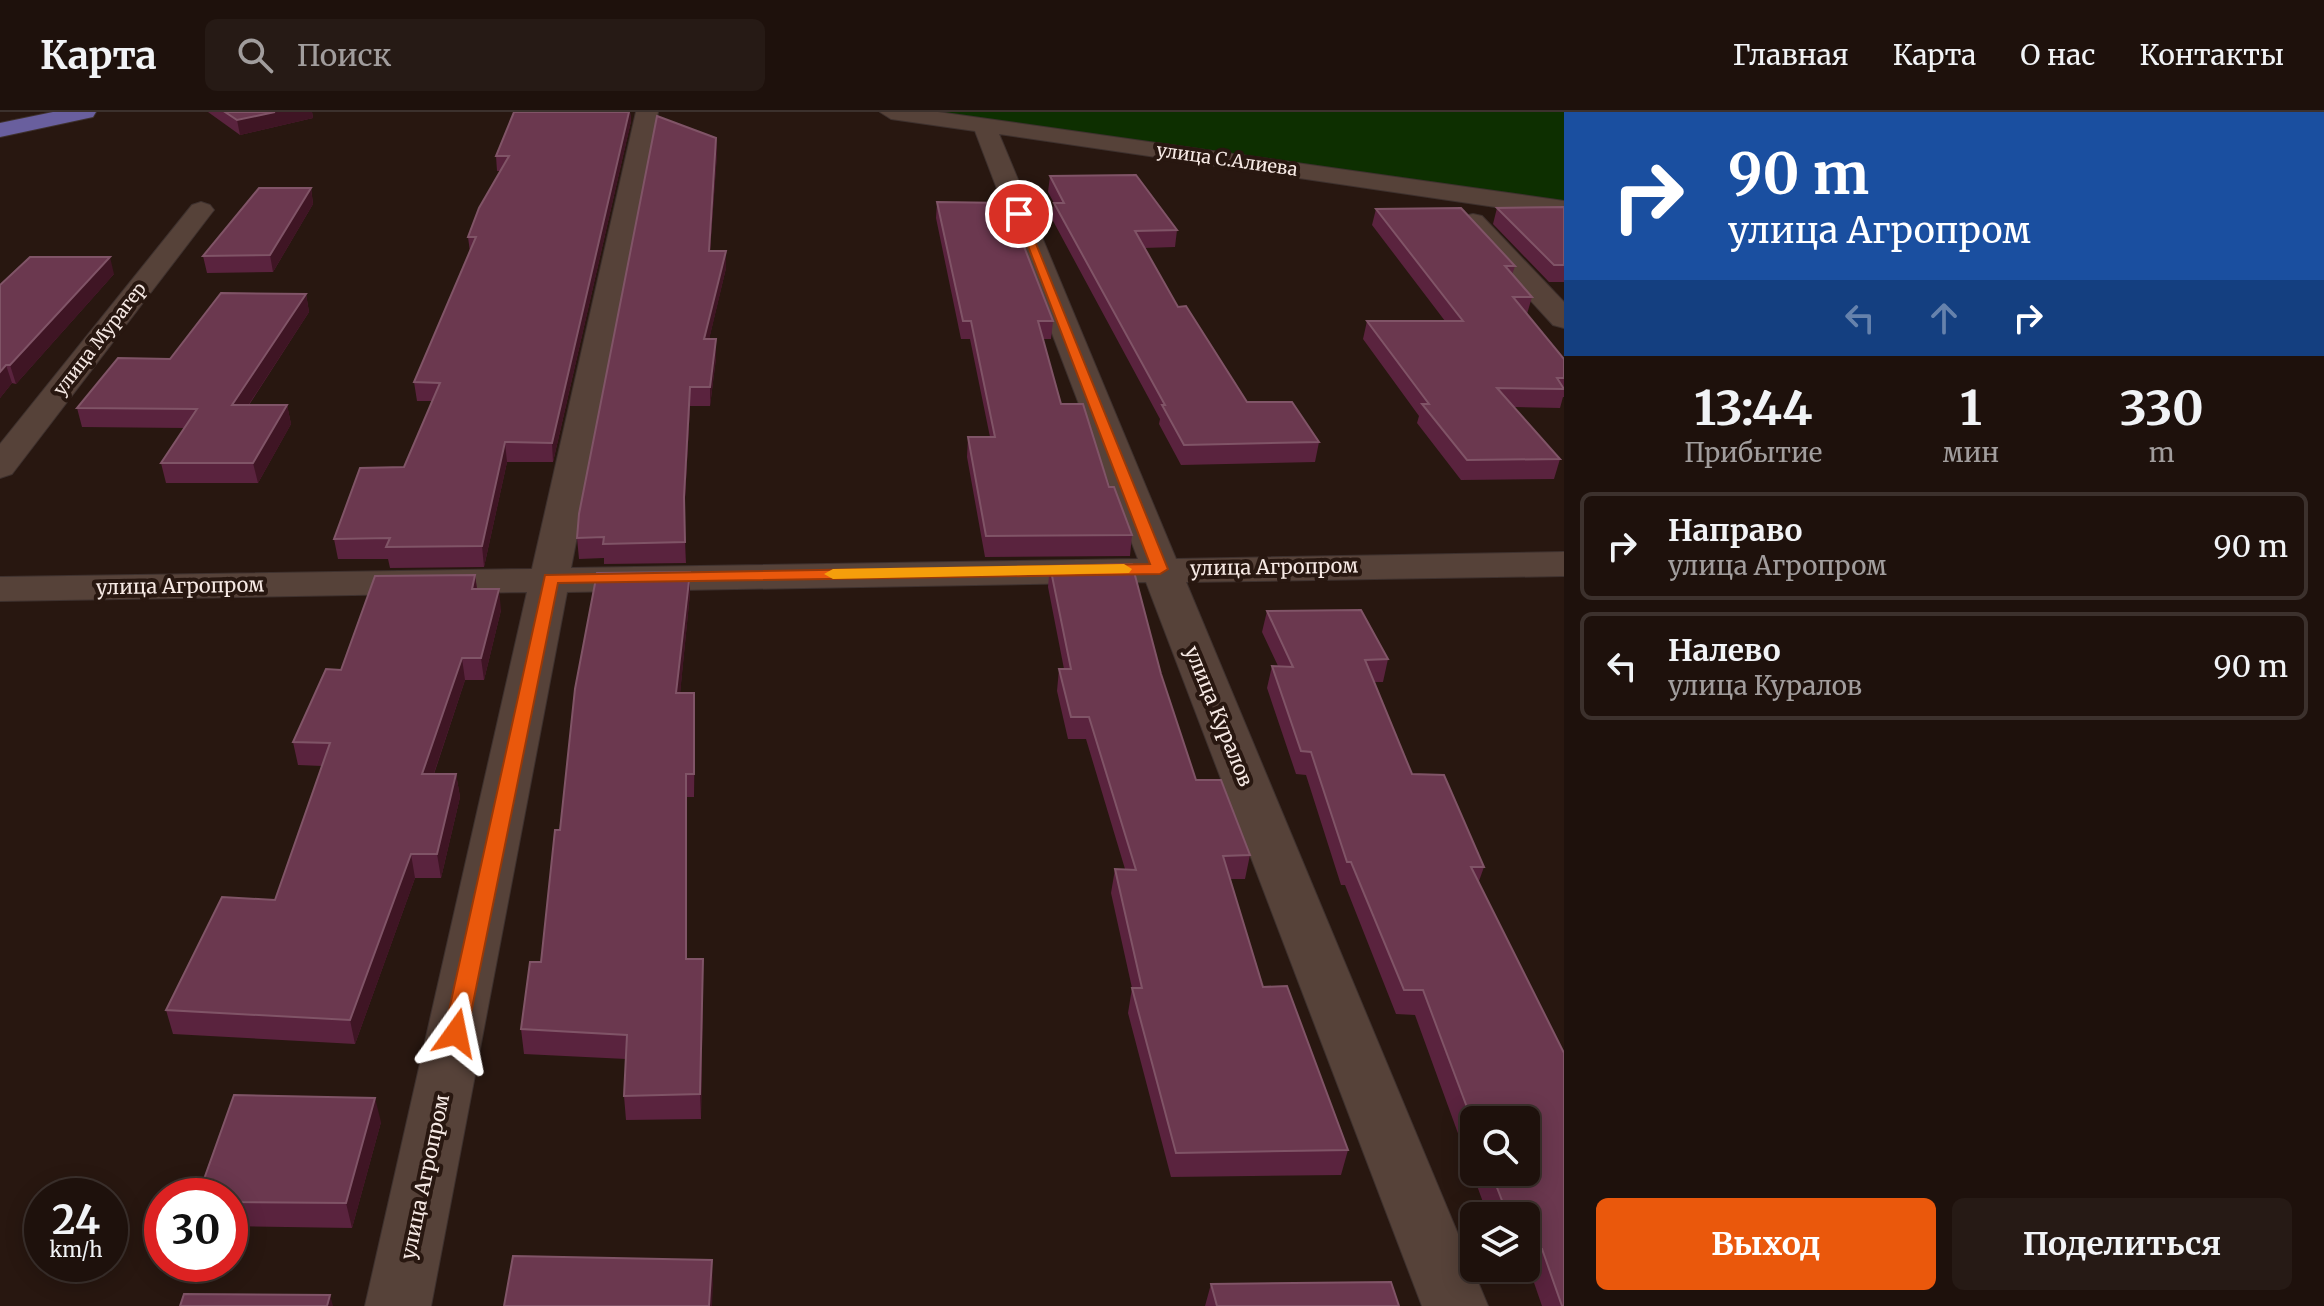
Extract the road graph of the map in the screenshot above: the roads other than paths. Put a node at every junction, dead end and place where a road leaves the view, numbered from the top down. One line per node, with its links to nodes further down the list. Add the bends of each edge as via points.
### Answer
1 (30, 112): 5 (main road)
2 (85, 112): 7 (main road)
3 (647, 112): 15 (street, улица Агропром)
4 (891, 112): 6 (street, улица С.Алиева)
5 (0, 118)
6 (984, 126): 8 (street, улица С.Алиева); 14 (street, улица Куралов)
7 (0, 130)
8 (1444, 191): 9 (street, улица С.Алиева); 11 (street)
9 (1564, 209)
10 (201, 210): 12 (street, улица Мурагер)
11 (1564, 319)
12 (0, 467)
13 (1564, 564): 14 (street, улица Агропром)
14 (1160, 569): 15 (street, улица Агропром); 18 (street, улица Куралов)
15 (551, 578): 16 (street, улица Агропром); 17 (street, улица Агропром)
16 (0, 589)
17 (398, 1306)
18 (1455, 1306)

